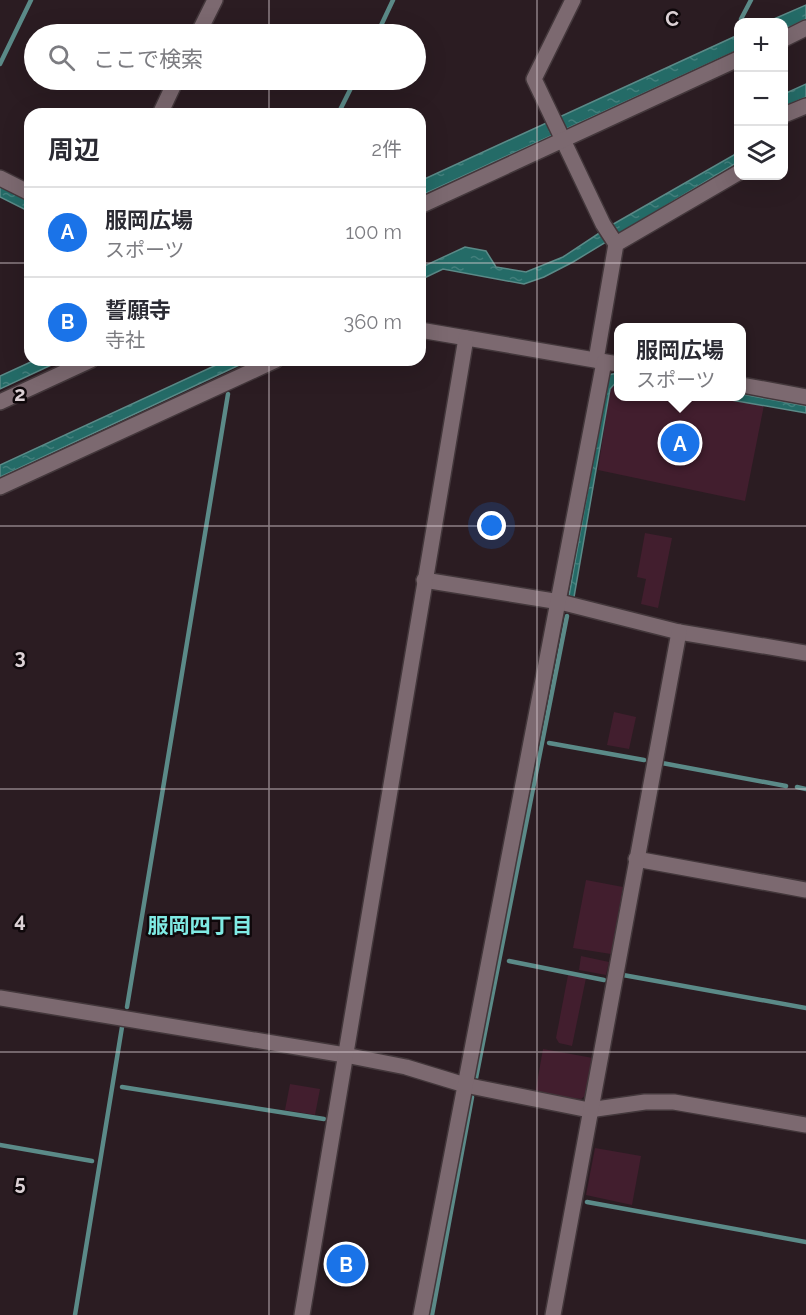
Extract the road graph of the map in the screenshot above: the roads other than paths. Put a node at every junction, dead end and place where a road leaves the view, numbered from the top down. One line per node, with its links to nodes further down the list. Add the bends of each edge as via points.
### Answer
1 (215, 0): 3 (street)
2 (573, 0): 11 (street, via 534,79)
3 (203, 24)
4 (806, 28): 5 (street)
5 (788, 37)
6 (734, 61): 11 (street)
7 (171, 90): 9 (street)
8 (806, 106): 10 (street)
9 (162, 108)
10 (788, 113)
11 (561, 138): 15 (street); 16 (street)
12 (734, 175): 16 (street)
13 (0, 178): 14 (street)
14 (24, 190)
15 (426, 203)
16 (612, 238): 19 (street)
17 (426, 331): 18 (street)
18 (466, 338): 19 (street); 26 (street)
19 (606, 362): 27 (street)
20 (78, 366): 24 (street)
21 (263, 366): 25 (street)
22 (746, 387): 23 (street)
23 (806, 397)
24 (0, 402)
25 (0, 487)
26 (424, 580): 27 (street); 33 (street)
27 (560, 602): 28 (street); 34 (street)
28 (680, 632): 29 (street); 30 (street)
29 (806, 653)
30 (636, 859): 31 (street); 35 (street)
31 (806, 890)
32 (0, 998): 33 (street)
33 (345, 1054): 34 (street); 37 (street)
34 (465, 1085): 35 (street); 38 (street)
35 (589, 1110): 36 (street, via 674,1101); 39 (street)
36 (806, 1125)
37 (302, 1315)
38 (421, 1315)
39 (553, 1315)

